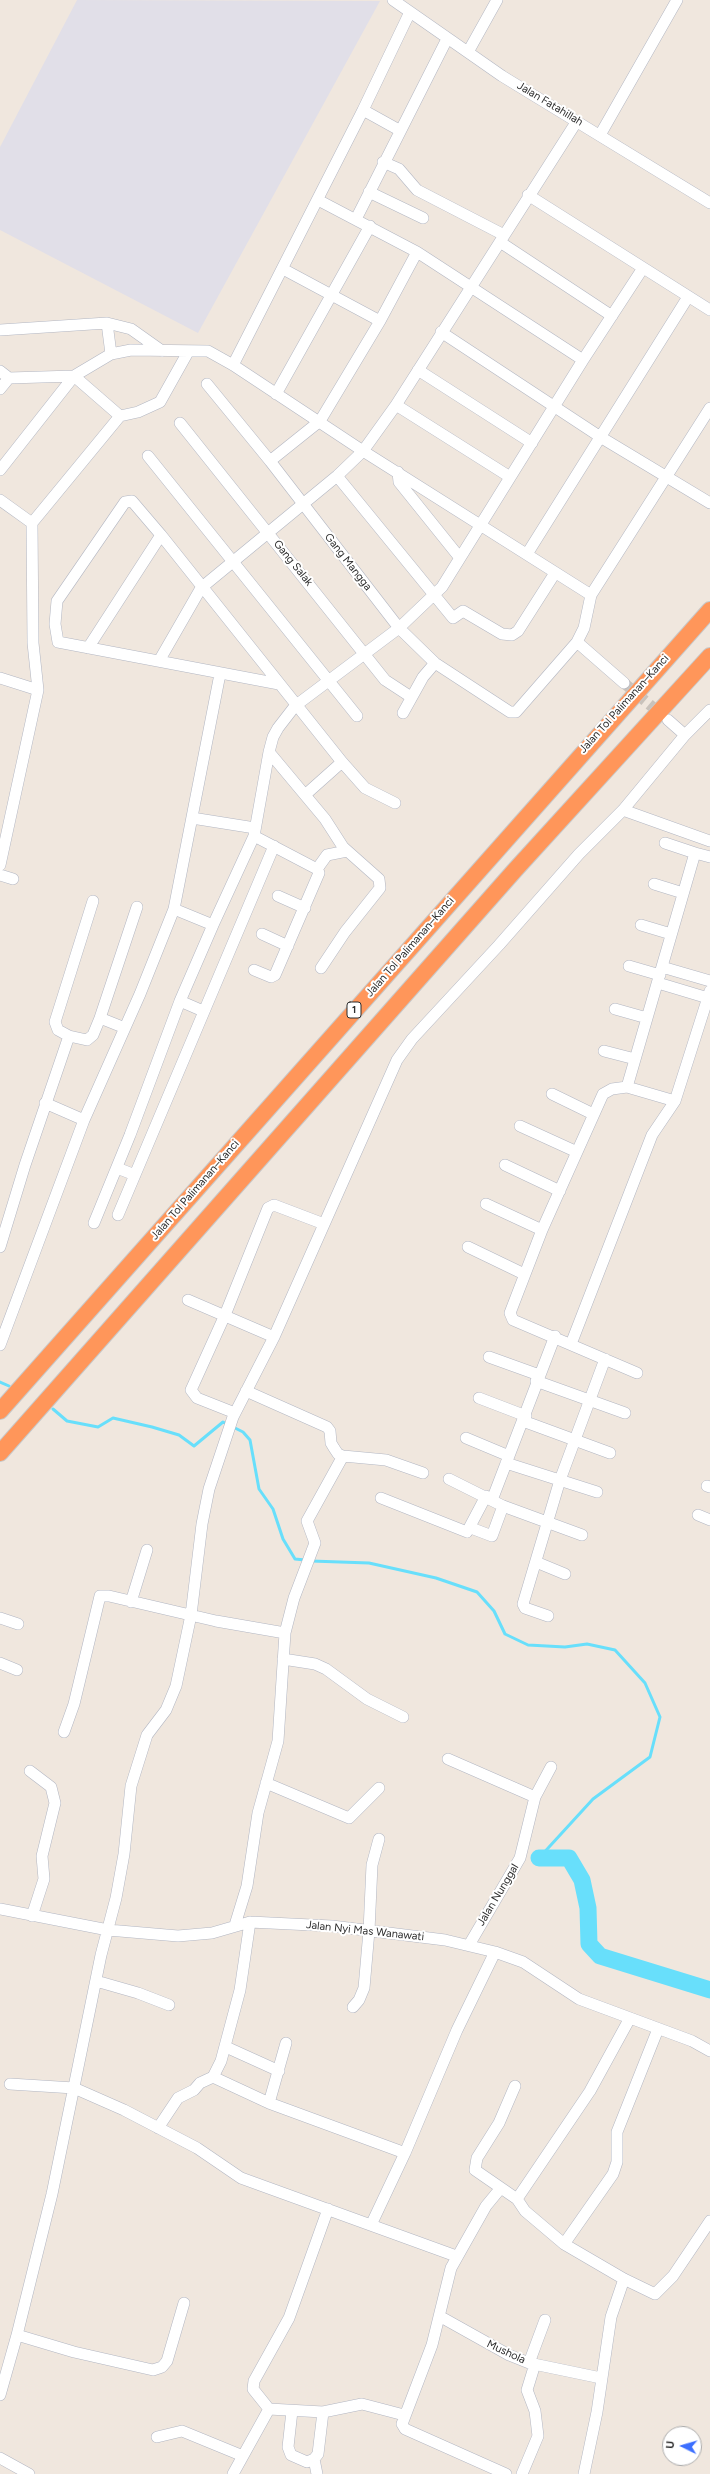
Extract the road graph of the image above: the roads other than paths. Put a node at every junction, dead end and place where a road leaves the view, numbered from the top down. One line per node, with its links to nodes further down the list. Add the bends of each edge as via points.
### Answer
1 (393, 0): 4 (street, Jalan Fatahillah)
2 (497, 0): 6 (street)
3 (677, 0): 10 (street)
4 (410, 12): 5 (street, Jalan Fatahillah); 7 (street)
5 (447, 39): 6 (street, Jalan Fatahillah); 9 (street)
6 (468, 52): 8 (street, Jalan Fatahillah, via 502,76)
7 (363, 110): 9 (street); 14 (street)
8 (577, 121): 10 (street, Jalan Fatahillah); 13 (street)
9 (400, 130): 11 (street)
10 (600, 135): 15 (street, Jalan Fatahillah)
11 (383, 162): 12 (street); 19 (street, via 399,169 417,190)
12 (369, 192): 16 (street); 17 (street)
13 (528, 195): 19 (street); 21 (street)
14 (318, 200): 17 (street); 22 (street)
15 (710, 203)
16 (423, 218)
17 (356, 219): 18 (street)
18 (370, 226): 20 (street); 24 (street)
19 (502, 239): 23 (street); 27 (street)
20 (417, 252): 23 (street); 28 (street)
21 (643, 268): 25 (street); 27 (street)
22 (283, 269): 24 (street); 36 (street)
23 (470, 286): 31 (street); 35 (street)
24 (332, 294): 28 (street); 43 (street)
25 (688, 297): 26 (street); 50 (street)
26 (710, 310)
27 (612, 316): 35 (street)
28 (380, 321): 48 (street)
29 (107, 323): 30 (street); 32 (street, via 131,328); 34 (street)
30 (0, 330)
31 (441, 332): 37 (street); 45 (street)
32 (162, 351): 33 (street); 34 (street, via 131,350)
33 (188, 352): 36 (street, via 212,352); 47 (street, via 160,402 138,412)
34 (111, 354): 39 (street)
35 (583, 360): 45 (street)
36 (233, 365): 43 (street)
37 (418, 370): 44 (street); 51 (street)
38 (0, 371): 40 (street)
39 (74, 376): 40 (street); 47 (street); 55 (street)
40 (9, 378): 42 (street)
41 (207, 384): 54 (street, Gang Mangga)
42 (0, 389)
43 (276, 394): 48 (street)
44 (396, 406): 52 (street); 59 (street)
45 (555, 407): 50 (street); 51 (street)
46 (710, 408): 58 (street)
47 (120, 416): 63 (street)
48 (320, 421): 52 (street); 54 (street)
49 (180, 423): 65 (street, Gang Salak)
50 (602, 438): 58 (street); 67 (street)
51 (532, 443): 59 (street)
52 (363, 451): 56 (street); 57 (street)
53 (148, 456): 69 (street)
54 (270, 460): 62 (street, Gang Mangga)
55 (0, 470)
56 (398, 472): 64 (street); 68 (street, via 399,482)
57 (337, 476): 62 (street); 73 (street)
58 (666, 476): 61 (street); 72 (street)
59 (510, 477): 64 (street)
60 (0, 500): 63 (street)
61 (710, 503)
62 (304, 504): 65 (street); 75 (street, Gang Mangga)
63 (32, 523): 87 (street, via 33,644)
64 (481, 525): 67 (street); 68 (street)
65 (268, 532): 69 (street); 78 (street, Gang Salak)
66 (161, 536): 71 (street); 77 (street); 77 (street, via 132,501 125,502 60,596 55,606 58,642)
67 (527, 554): 70 (street)
68 (460, 558): 73 (street)
69 (232, 562): 71 (street); 84 (street)
70 (555, 573): 72 (street); 73 (street, via 518,631 512,636 502,634 463,611 453,618)
71 (201, 588): 80 (street); 86 (street)
72 (591, 595): 76 (street, via 584,628)
73 (434, 596): 75 (street)
74 (710, 610): 172 (highway, Jalan Tol Palimanan–Kanci / 1)
75 (399, 628): 78 (street); 81 (street, Gang Mangga)
76 (577, 642): 81 (street, Gang Mangga, via 513,713); 85 (street)
77 (88, 648): 80 (street)
78 (365, 653): 84 (street); 88 (street, Gang Salak, via 390,685)
79 (710, 656): 179 (highway, via 515,870)
80 (159, 662): 82 (street)
81 (435, 664): 88 (street, via 423,677)
82 (220, 674): 86 (street); 100 (street)
83 (0, 678): 87 (street)
84 (330, 681): 89 (street); 92 (street)
85 (624, 683)
86 (279, 684): 89 (street)
87 (38, 690): 108 (street)
88 (411, 697): 91 (street)
89 (295, 706): 95 (street, via 273,737); 96 (street)
90 (710, 710): 94 (street)
91 (403, 713)
92 (357, 716)
93 (668, 720): 94 (street)
94 (685, 735): 99 (street)
95 (269, 752): 97 (street); 101 (street)
96 (342, 762): 97 (street); 98 (street, via 365,788)
97 (305, 795): 105 (street)
98 (395, 803)
99 (623, 810): 102 (street); 154 (street, via 578,854 412,1039 397,1060)
100 (192, 818): 101 (street); 118 (street)
101 (255, 832): 104 (street); 119 (street)
102 (710, 841)
103 (665, 843): 106 (street)
104 (274, 846): 109 (street); 132 (street)
105 (347, 851): 109 (street, via 327,855); 125 (street, via 379,879 380,888 345,932)
106 (695, 853): 107 (street); 113 (street)
107 (710, 857)
108 (0, 866)
109 (317, 869): 117 (street, via 318,877)
110 (0, 875): 111 (street)
111 (13, 879)
112 (654, 884): 113 (street)
113 (683, 893): 122 (street)
114 (278, 896): 117 (street)
115 (93, 901): 136 (street, via 55,1022 58,1030)
116 (137, 907): 133 (street)
117 (305, 908): 123 (street)
118 (174, 909): 119 (street); 135 (street)
119 (213, 925): 130 (street)
120 (640, 925): 122 (street)
121 (262, 934): 123 (street)
122 (672, 934): 127 (street)
123 (288, 946): 126 (street, via 273,977)
124 (629, 966): 127 (street)
125 (321, 968)
126 (254, 970)
127 (660, 975): 128 (street); 129 (street); 134 (street)
128 (710, 981)
129 (709, 994): 141 (street)
130 (180, 1001): 132 (street); 148 (street)
131 (615, 1009): 134 (street)
132 (202, 1011): 149 (street)
133 (100, 1018): 135 (street); 136 (street, via 90,1038 86,1040)
134 (647, 1018): 138 (street)
135 (125, 1028): 144 (street)
136 (68, 1036): 142 (street)
137 (604, 1051): 138 (street)
138 (635, 1059): 139 (street)
139 (626, 1087): 141 (street); 143 (street, via 606,1091)
140 (552, 1094): 143 (street)
141 (675, 1101): 163 (street, via 652,1135)
142 (45, 1103): 144 (street); 156 (street)
143 (593, 1114): 146 (street)
144 (84, 1120): 164 (street)
145 (520, 1126): 146 (street)
146 (577, 1152): 150 (street)
147 (505, 1165): 150 (street)
148 (117, 1168): 149 (street); 153 (street)
149 (135, 1175): 152 (street)
150 (560, 1191): 155 (street)
151 (486, 1204): 155 (street)
152 (118, 1215)
153 (94, 1224)
154 (324, 1224): 160 (street, via 270,1206); 162 (street)
155 (542, 1230): 158 (street)
156 (0, 1247)
157 (468, 1247): 158 (street)
158 (524, 1274): 161 (street, via 510,1316)
159 (188, 1300): 160 (street)
160 (225, 1315): 162 (street); 174 (street, via 191,1390 197,1398)
161 (555, 1336): 163 (street); 168 (street)
162 (274, 1337): 169 (street)
163 (571, 1344): 166 (street)
164 (0, 1345)
165 (489, 1357): 168 (street)
166 (605, 1359): 167 (street); 171 (street)
167 (637, 1373)
168 (538, 1378): 171 (street); 175 (street)
169 (246, 1391): 174 (street); 180 (street, via 327,1427 331,1434 331,1443 338,1454)
170 (480, 1398): 175 (street)
171 (589, 1401): 173 (street); 177 (street)
172 (0, 1411)
173 (625, 1413)
174 (234, 1415): 198 (street, via 209,1489)
175 (524, 1418): 177 (street); 181 (street)
176 (466, 1438): 181 (street)
177 (574, 1441): 178 (street); 184 (street)
178 (610, 1453)
179 (0, 1454)
180 (343, 1456): 182 (street, via 386,1460); 202 (street, via 308,1521 315,1543)
181 (508, 1459): 184 (street); 187 (street)
182 (423, 1473)
183 (449, 1479): 187 (street)
184 (560, 1480): 185 (street); 191 (street)
185 (597, 1492)
186 (381, 1498): 192 (street, via 463,1532)
187 (489, 1498): 188 (street); 192 (street)
188 (503, 1506): 191 (street); 192 (street, via 492,1536)
189 (698, 1515): 190 (street)
190 (710, 1520)
191 (548, 1521): 193 (street); 195 (street)
192 (471, 1528)
193 (582, 1535)
194 (147, 1550): 197 (street)
195 (536, 1562): 196 (street); 199 (street, via 523,1604 526,1608)
196 (565, 1574)
197 (131, 1602): 198 (street); 207 (street, via 100,1596 74,1704)
198 (190, 1616): 202 (street); 219 (street, via 176,1686 166,1710 147,1734 131,1786 124,1854)
199 (548, 1616)
200 (0, 1618): 201 (street)
201 (18, 1624)
202 (284, 1633): 203 (street)
203 (283, 1659): 206 (street, via 315,1664 326,1669 367,1699); 211 (street, via 278,1742)
204 (0, 1663): 205 (street)
205 (17, 1670)
206 (403, 1717)
207 (64, 1732)
208 (448, 1759): 213 (street)
209 (552, 1767): 213 (street, Jalan Nunggal)
210 (30, 1771): 216 (street, via 51,1787 55,1803 42,1856 44,1880)
211 (266, 1783): 212 (street, via 349,1818); 218 (street, via 258,1813 247,1886)
212 (380, 1788)
213 (535, 1797): 221 (street, Jalan Nunggal, via 520,1858)
214 (379, 1839): 220 (street, via 372,1865)
215 (0, 1909): 216 (street, Jalan Nyi Mas Wanawati)
216 (32, 1916): 219 (street, Jalan Nyi Mas Wanawati)
217 (250, 1922): 218 (street, Jalan Nyi Mas Wanawati); 220 (street, Jalan Nyi Mas Wanawati); 229 (street, via 240,1990)
218 (235, 1925): 219 (street, Jalan Nyi Mas Wanawati, via 194,1936)
219 (108, 1930): 223 (street)
220 (369, 1931): 221 (street, Jalan Nyi Mas Wanawati); 225 (street, via 364,1988)
221 (469, 1945): 222 (street, Jalan Nyi Mas Wanawati)
222 (495, 1952): 226 (street, Jalan Nyi Mas Wanawati, via 523,1962 579,1999); 238 (street, via 457,2030)
223 (96, 1982): 224 (street); 235 (street)
224 (170, 2005)
225 (353, 2007)
226 (630, 2018): 227 (street, Jalan Nyi Mas Wanawati); 240 (street, via 590,2091)
227 (658, 2029): 230 (street, Jalan Nyi Mas Wanawati, via 692,2041); 244 (street, via 617,2132 617,2162 612,2174)
228 (286, 2043): 231 (street)
229 (226, 2047): 231 (street); 232 (street)
230 (710, 2051)
231 (279, 2071): 236 (street)
232 (213, 2077): 236 (street); 237 (street, via 181,2096)
233 (10, 2084): 235 (street)
234 (515, 2086): 239 (street, via 499,2123 474,2166)
235 (74, 2088): 237 (street); 250 (street, via 52,2194)
236 (270, 2103): 238 (street)
237 (158, 2128): 241 (street, via 197,2148 241,2178)
238 (405, 2153): 243 (street)
239 (500, 2189): 240 (street); 245 (street, via 486,2206)
240 (517, 2199): 244 (street, via 525,2211)
241 (328, 2209): 243 (street); 254 (street, via 289,2318 253,2385 254,2394)
242 (710, 2221): 246 (street, via 673,2276 659,2291 651,2293)
243 (371, 2225): 245 (street)
244 (564, 2244): 246 (street)
245 (456, 2256): 248 (street, via 449,2275)
246 (624, 2279): 252 (street, via 611,2317)
247 (184, 2303): 250 (street, via 167,2361 162,2367 153,2370 74,2352)
248 (441, 2317): 251 (street, Mushola, via 509,2355); 257 (street)
249 (545, 2320): 251 (street)
250 (17, 2335): 253 (street)
251 (532, 2363): 252 (street, Mushola); 266 (street, via 527,2390 535,2412 538,2436)
252 (601, 2378): 267 (street)
253 (0, 2395)
254 (269, 2409): 255 (street); 259 (street)
255 (292, 2411): 256 (street); 261 (street, via 288,2447 291,2455 307,2462)
256 (323, 2412): 257 (street, via 362,2404); 261 (street, via 318,2454)
257 (404, 2416): 265 (street, via 402,2424 405,2429)
258 (158, 2437): 259 (street, via 182,2431)
259 (243, 2456): 263 (street)
260 (0, 2458): 262 (street)
261 (314, 2459): 264 (street)
262 (29, 2474)
263 (233, 2474)
264 (317, 2474)
265 (506, 2474)
266 (522, 2474)
267 (584, 2474)

